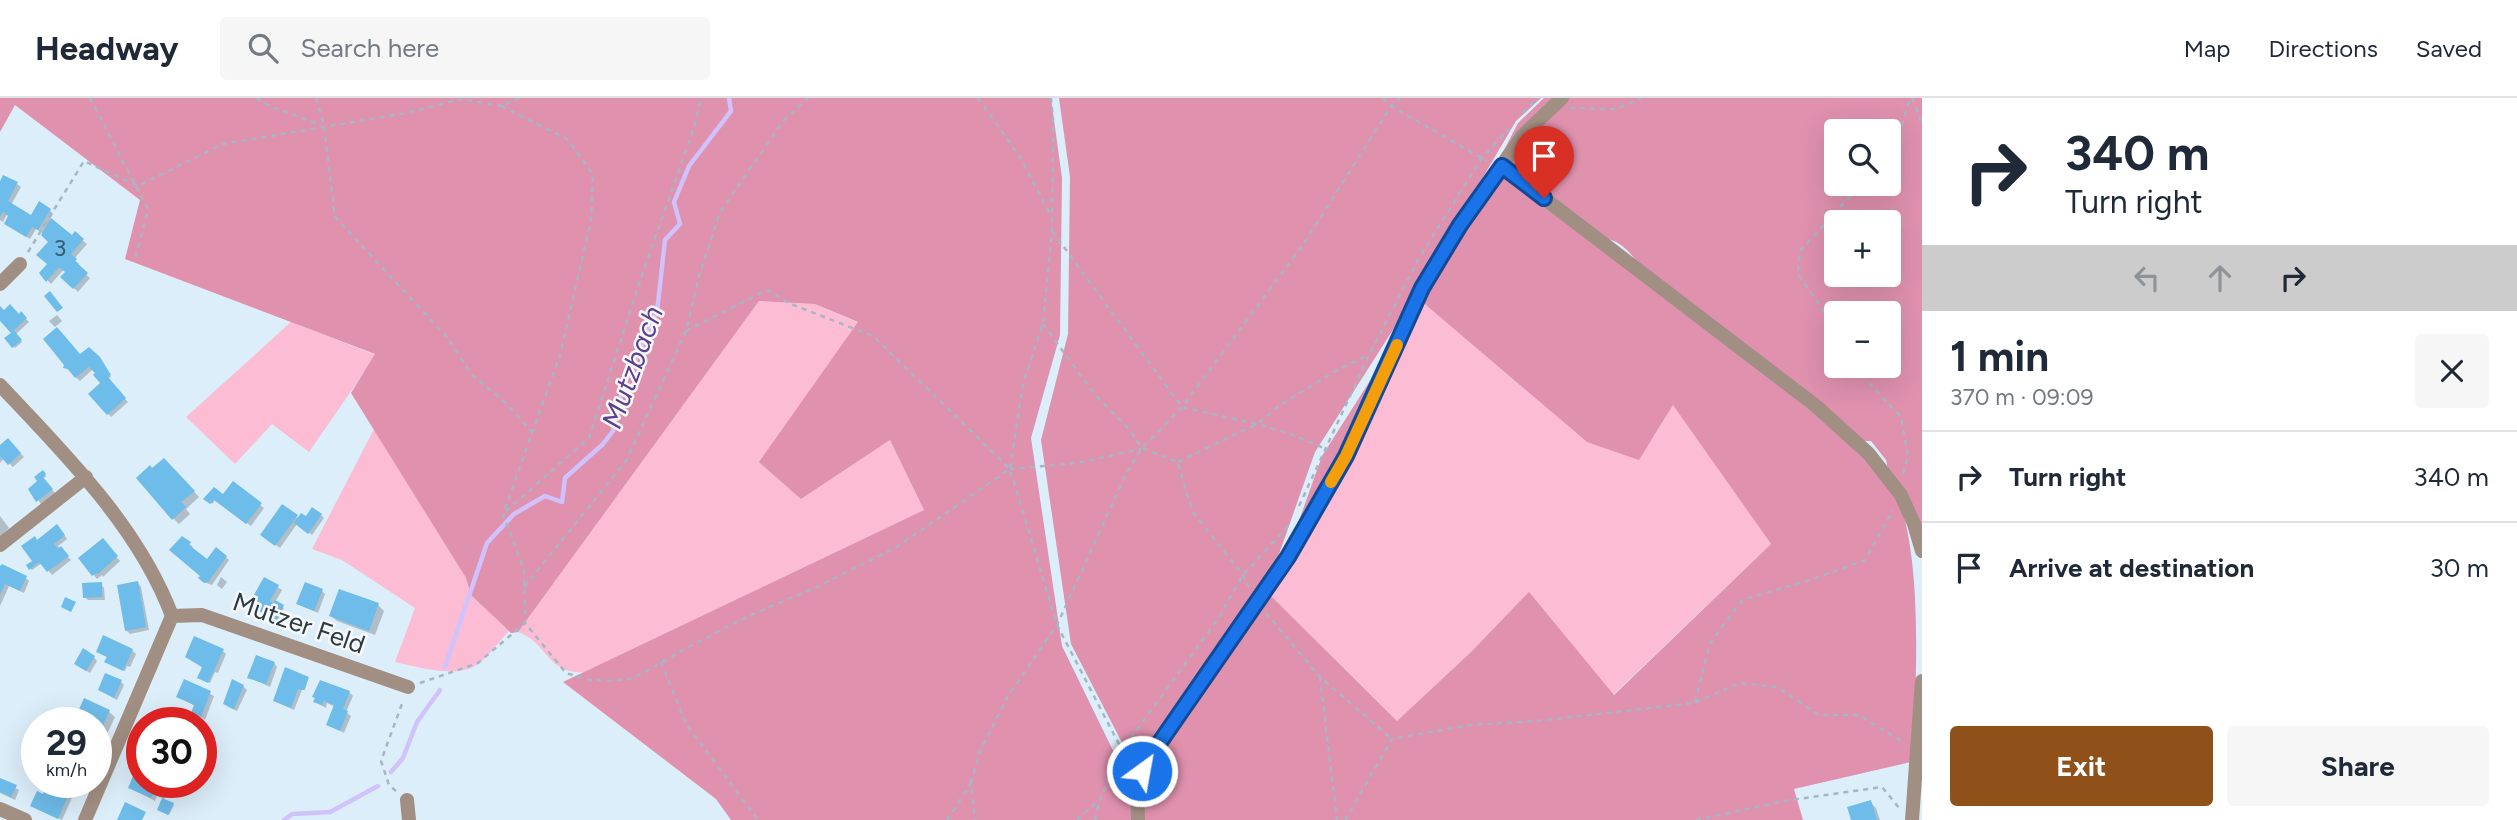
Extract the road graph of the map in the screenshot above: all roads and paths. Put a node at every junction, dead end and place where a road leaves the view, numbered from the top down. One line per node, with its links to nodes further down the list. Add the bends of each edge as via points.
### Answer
1 (90, 98): 24 (path)
2 (256, 98): 19 (path)
3 (316, 98): 19 (path)
4 (519, 98): 15 (path)
5 (701, 98): 48 (path, via 589,438)
6 (808, 98): 33 (path, via 784,120 720,212)
7 (978, 98): 26 (path, via 1020,157)
8 (1051, 98): 26 (path)
9 (1383, 98): 16 (path)
10 (1400, 98): 16 (path)
11 (1538, 98): 17 (path)
12 (1642, 98): 14 (path, via 1616,109)
13 (1911, 98): 18 (path); 21 (path)
14 (1558, 103): 23 (street, via 1523,135)
15 (502, 106): 19 (path, via 463,99); 39 (path, via 567,139 593,174 591,220 560,355)
16 (1391, 106): 22 (path); 37 (path, via 1303,245)
17 (1519, 118)
18 (1922, 124)
19 (324, 126): 24 (path, via 223,144); 39 (path, via 335,217 448,338 471,374)
20 (1509, 129): 22 (path)
21 (1901, 129)
22 (1480, 159): 23 (path); 34 (path, via 1419,258)
23 (1502, 166): 42 (street, via 1422,288); 46 (street, via 1815,406 1870,454)
24 (138, 186): 28 (path, via 148,209); 29 (path, via 84,161)
25 (1850, 196): 31 (path, via 1800,251 1798,274)
26 (1051, 216): 27 (path)
27 (1052, 231): 32 (path); 37 (path)
28 (135, 259)
29 (20, 264): 30 (street)
30 (0, 284)
31 (1824, 312)
32 (1043, 324): 40 (path); 44 (path, via 1023,383)
33 (686, 331): 44 (path, via 766,290 873,336); 53 (path, via 626,461)
34 (1369, 355): 38 (path, via 1340,368); 41 (path)
35 (1866, 378): 46 (path, via 1901,417 1908,455)
36 (0, 385): 45 (street)
37 (1182, 407): 38 (path); 40 (path)
38 (1257, 424): 41 (path); 43 (path)
39 (533, 432): 48 (path)
40 (1142, 449): 43 (path); 44 (path, via 1077,463); 57 (path, via 1127,472)
41 (1326, 449): 42 (path); 47 (path)
42 (1346, 456): 54 (street)
43 (1178, 462): 52 (path, via 1192,511)
44 (1010, 469): 57 (path); 58 (path, via 895,548)
45 (86, 477): 50 (street); 55 (street, via 135,547)
46 (1901, 490): 51 (street); 62 (path, via 1865,560 1742,600 1710,643)
47 (1297, 510)
48 (503, 514): 53 (path, via 523,570)
49 (1292, 522): 52 (path)
50 (0, 545)
51 (1922, 551)
52 (1243, 575): 54 (path); 65 (path, via 1218,619)
53 (524, 587): 56 (path)
54 (1257, 601): 59 (path); 79 (street, via 1142,771)
55 (172, 616): 61 (street, Mutzer Feld, via 202,615); 72 (street)
56 (525, 623): 58 (path, via 566,673 589,680 634,678); 61 (path, via 478,663)
57 (1057, 625): 65 (path); 66 (path, via 1009,696 980,751)
58 (660, 662): 74 (path, via 686,724)
59 (1320, 677): 63 (path); 80 (path)
60 (1922, 681): 64 (street)
61 (408, 687): 68 (path, via 381,761 389,785)
62 (1694, 703): 63 (path, via 1470,725); 64 (path, via 1740,683 1777,687 1819,715 1859,715)
63 (1392, 739): 81 (path)
64 (1919, 746): 70 (street)
65 (1122, 750): 67 (path)
66 (971, 783): 75 (path); 76 (path)
67 (1100, 799): 77 (path); 78 (path)
68 (407, 800): 73 (street)
69 (0, 809): 71 (street)
70 (1907, 816): 82 (path, via 1882,787 1783,801)
71 (25, 820)
72 (85, 820)
73 (409, 820)
74 (758, 820)
75 (947, 820)
76 (975, 820)
77 (1077, 820)
78 (1095, 820)
79 (1138, 820)
80 (1337, 820)
81 (1345, 820)
82 (1696, 820)

